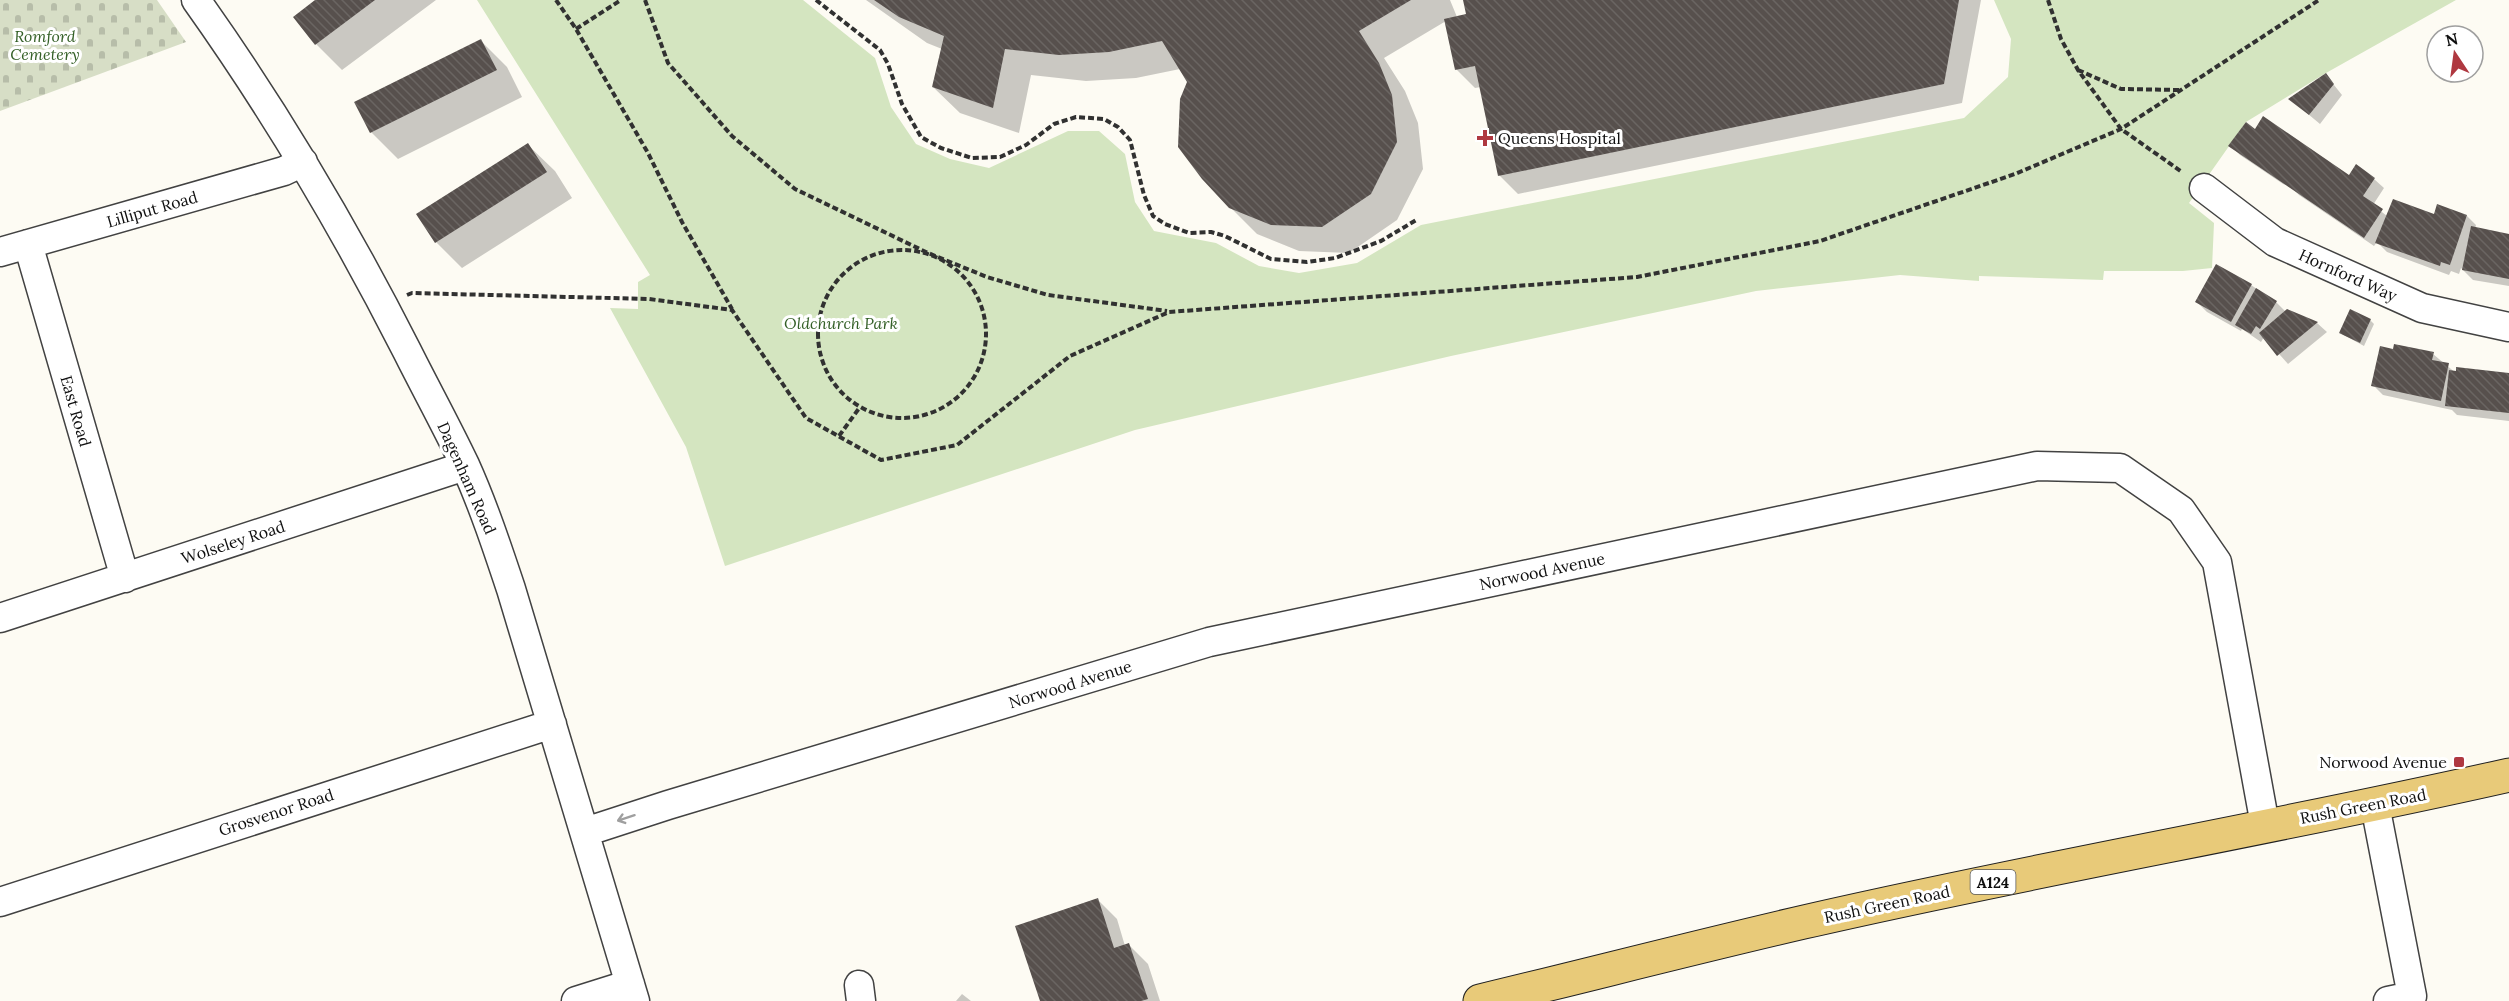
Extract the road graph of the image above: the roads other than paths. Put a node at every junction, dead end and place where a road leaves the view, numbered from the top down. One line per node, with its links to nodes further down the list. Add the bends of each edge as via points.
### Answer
1 (196, 0): 2 (street, Dagenham Road)
2 (303, 162): 4 (street, Lilliput Road, via 284,171); 7 (street, Dagenham Road, via 384,303)
3 (2204, 188): 6 (street, Hornford Way, via 2275,242 2422,308)
4 (28, 244): 5 (street, Lilliput Road); 8 (street, East Road)
5 (0, 252)
6 (2509, 327)
7 (465, 466): 8 (street, Wolseley Road); 10 (street, Dagenham Road, via 508,579)
8 (125, 578): 9 (street, Wolseley Road)
9 (0, 618)
10 (552, 723): 14 (street, Dagenham Road); 15 (street, Grosvenor Road)
11 (2509, 775): 12 (main road, Rush Green Road / A124)
12 (2375, 805): 13 (main road, Rush Green Road / A124); 19 (street, via 2412,996)
13 (2265, 825): 14 (street, Norwood Avenue, one-way to 14, via 2217,562 2181,510 2120,468 2037,466 1209,642); 18 (main road, Rush Green Road / A124, via 1805,921)
14 (585, 832): 16 (street, Dagenham Road)
15 (0, 902)
16 (632, 993): 17 (street)
17 (576, 1001)
18 (1480, 1001)
19 (2388, 1001)

